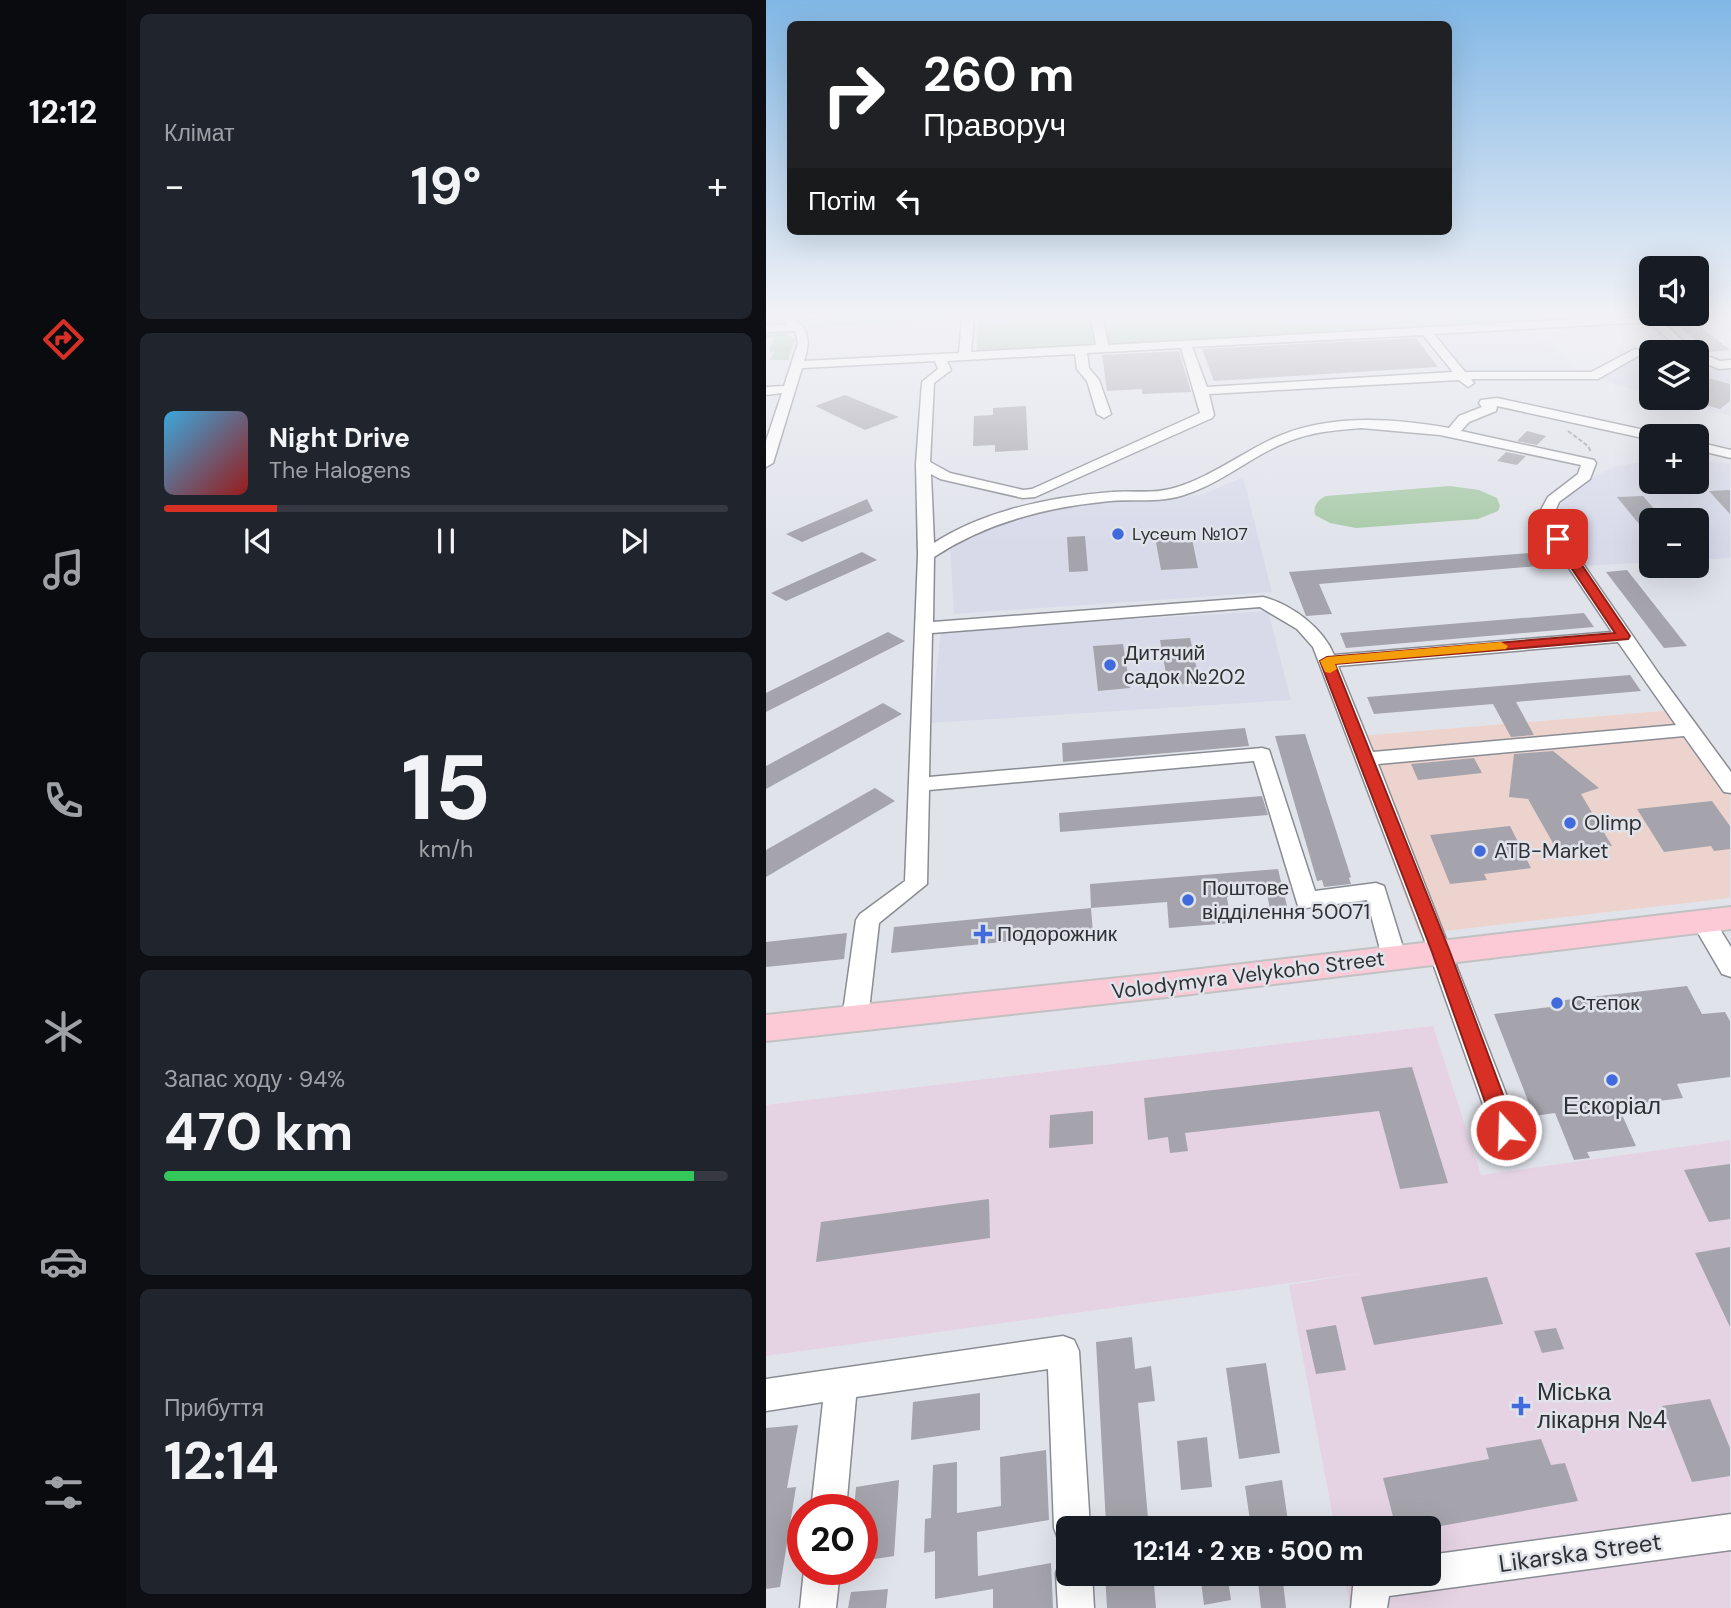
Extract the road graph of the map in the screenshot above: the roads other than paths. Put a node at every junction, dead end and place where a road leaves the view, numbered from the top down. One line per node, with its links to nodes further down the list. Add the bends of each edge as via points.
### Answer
1 (787, 393): 12 (street)
2 (927, 393): 13 (street)
3 (1097, 393): 7 (street)
4 (1202, 393): 13 (street, via 1207,415 1035,493 1023,495 945,476)
5 (1477, 393): 6 (street)
6 (1486, 403): 8 (street, via 1491,408 1464,419); 9 (street)
7 (1104, 414)
8 (1452, 433): 14 (street, via 1429,428 1322,427 1254,452 1183,491 1162,496 1107,496 1024,510 941,544); 16 (street, via 1589,463 1585,476 1553,500 1544,519)
9 (1639, 433)
10 (1709, 449): 11 (street)
11 (1730, 454)
12 (766, 463)
13 (922, 464): 14 (street)
14 (926, 555): 15 (street)
15 (925, 628): 17 (street, via 1263,602 1303,625); 20 (street)
16 (1624, 636): 17 (street); 18 (street)
17 (1327, 661): 19 (street)
18 (1689, 730): 19 (street); 21 (street)
19 (1366, 759): 23 (street)
20 (921, 783): 24 (street, via 1262,754 1306,900 1376,891); 26 (street, via 916,884 868,920)
21 (1730, 787)
22 (1717, 920): 23 (main road, Volodymyra Velykoho Street); 25 (street)
23 (1441, 952): 24 (main road, Volodymyra Velykoho Street); 28 (street)
24 (1394, 957): 26 (main road, Volodymyra Velykoho Street)
25 (1730, 968)
26 (855, 1019): 27 (main road, Volodymyra Velykoho Street)
27 (766, 1028)
28 (1506, 1130)
29 (841, 1384): 30 (street); 31 (street); 32 (street, via 1063,1351)
30 (766, 1395)
31 (830, 1494)
32 (1071, 1516)
33 (1730, 1532): 34 (street, Likarska Street)
34 (1441, 1571)
35 (820, 1585): 38 (street)
36 (1075, 1586): 39 (street)
37 (1372, 1586): 40 (street, Likarska Street)
38 (818, 1608)
39 (1076, 1608)
40 (1369, 1608)

